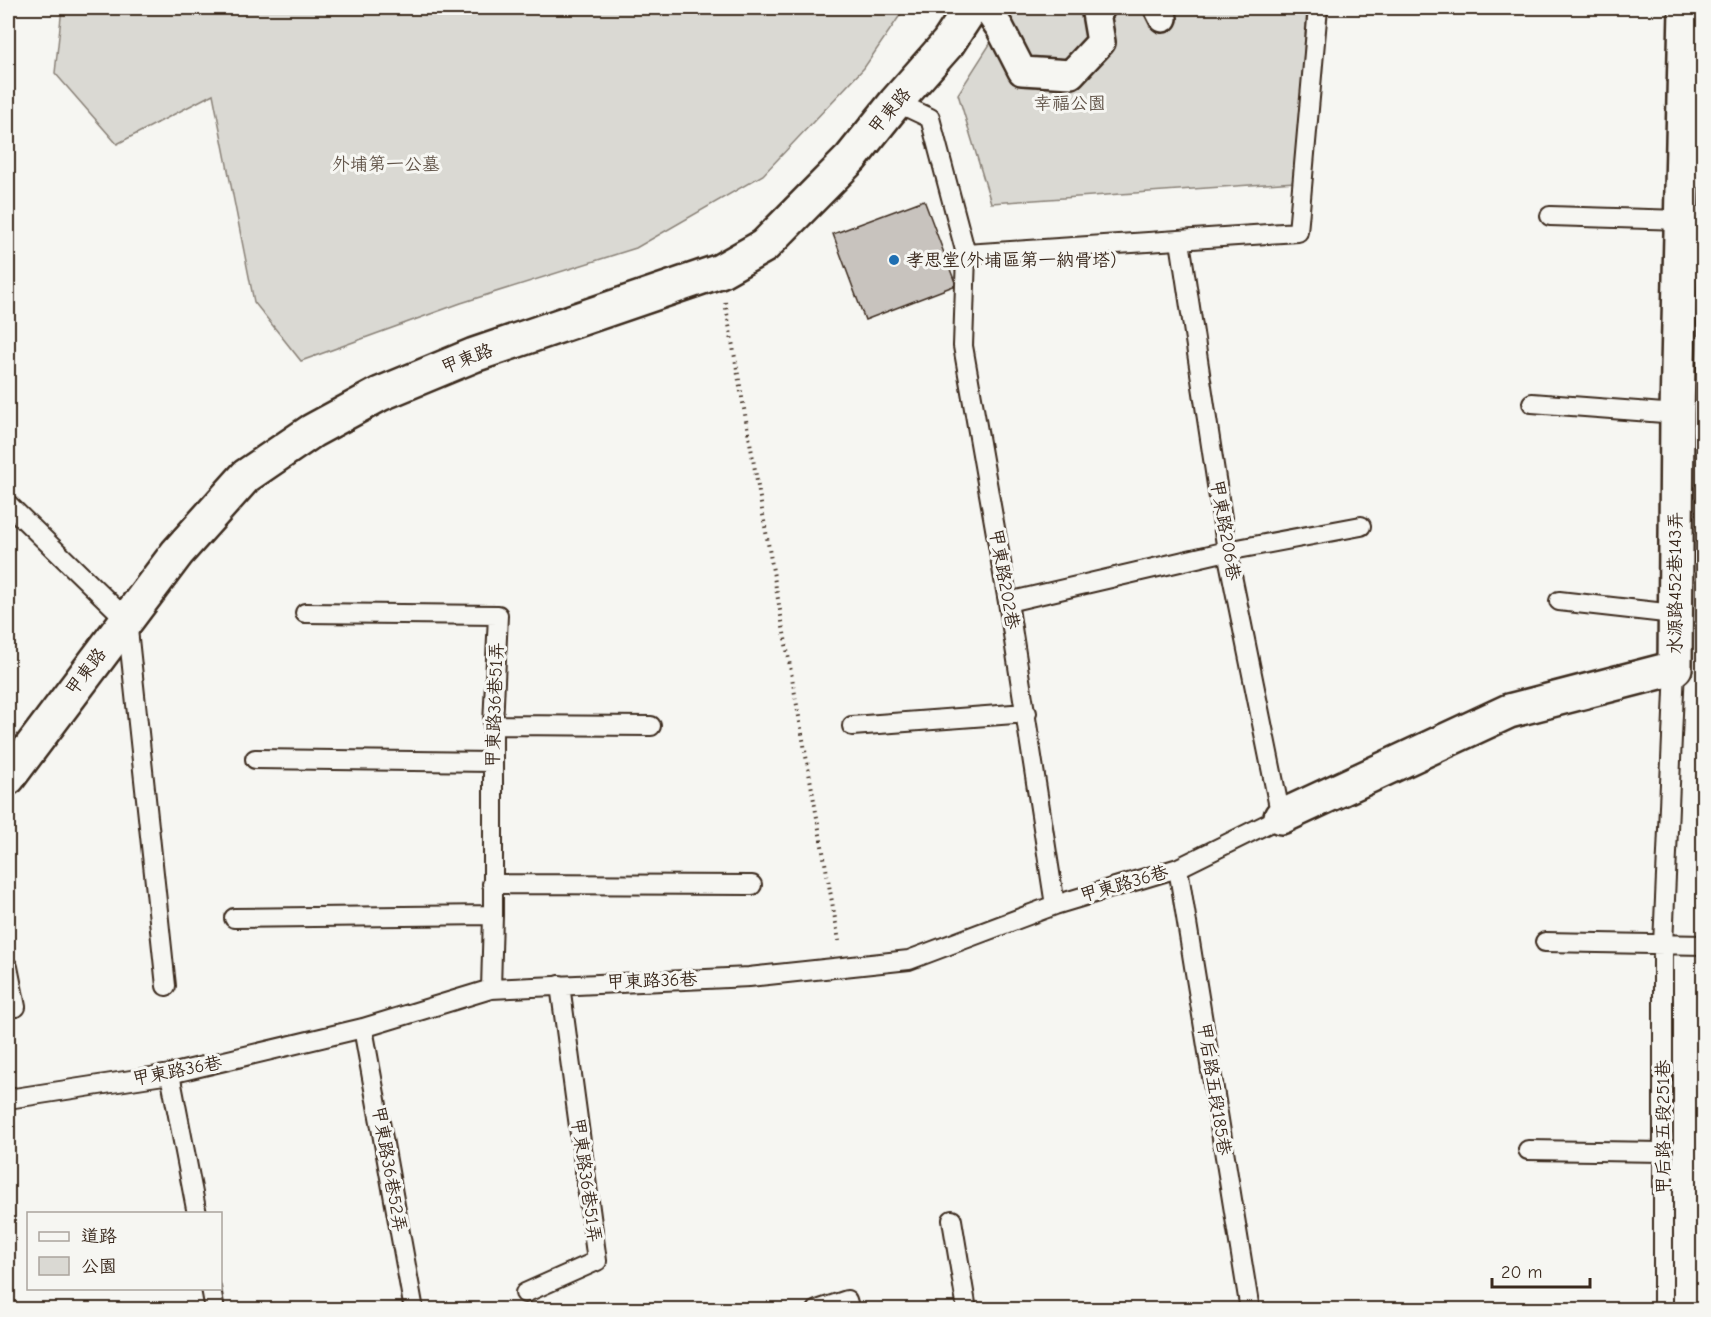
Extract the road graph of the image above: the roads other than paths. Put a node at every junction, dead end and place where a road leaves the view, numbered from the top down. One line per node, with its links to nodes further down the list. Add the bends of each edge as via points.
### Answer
1 (971, 8): 6 (street, 甲東路, via 948,43)
2 (986, 8): 3 (street, via 1022,70 1071,74 1101,42 1096,13)
3 (1101, 8)
4 (1318, 8): 9 (lane, via 1298,232)
5 (1686, 8): 8 (street, 水源路452巷143弄)
6 (896, 102): 10 (lane, 甲東路202巷, via 930,118); 20 (street, 甲東路, via 851,158 764,246 720,272 474,355 380,394 312,431 246,476 177,553)
7 (1550, 216): 8 (lane)
8 (1692, 221): 12 (street, 水源路452巷143弄)
9 (1180, 241): 10 (lane); 15 (lane, 甲東路206巷)
10 (966, 254): 17 (lane, 甲東路202巷, via 963,346)
11 (1532, 403): 12 (lane)
12 (1677, 414): 19 (street, 水源路452巷143弄)
13 (8, 504): 20 (lane)
14 (1361, 525): 15 (lane)
15 (1227, 551): 17 (lane); 29 (lane, 甲東路206巷)
16 (1559, 601): 19 (lane)
17 (1008, 602): 22 (lane, 甲東路202巷)
18 (305, 613): 23 (lane, 甲東路36巷51弄, via 498,615)
19 (1674, 614): 21 (street, 水源路452巷143弄)
20 (127, 620): 28 (street, 甲東路); 41 (lane)
21 (1675, 668): 29 (street, via 1509,711); 37 (lane, 水源路452巷143弄)
22 (1027, 713): 25 (lane); 33 (lane, 甲東路202巷)
23 (493, 726): 24 (lane); 27 (lane, 甲東路36巷51弄)
24 (651, 726)
25 (852, 726)
26 (255, 759): 27 (lane)
27 (492, 762): 31 (lane, 甲東路36巷51弄)
28 (8, 778)
29 (1281, 817): 30 (lane, 甲東路36巷)
30 (1178, 868): 33 (lane, 甲東路36巷); 58 (lane, 甲后路五段185巷)
31 (492, 884): 32 (lane); 34 (lane, 甲東路36巷51弄)
32 (752, 885)
33 (1055, 905): 40 (lane, 甲東路36巷, via 909,960 749,977)
34 (493, 915): 35 (lane); 42 (lane, 甲東路36巷51弄)
35 (234, 918)
36 (1545, 942): 37 (lane)
37 (1663, 945): 38 (lane); 48 (lane, 甲后路五段251巷)
38 (1704, 945)
39 (8, 967): 43 (lane)
40 (560, 985): 42 (lane, 甲東路36巷); 52 (lane, 甲東路36巷51弄, via 597,1261)
41 (166, 986)
42 (491, 989): 44 (lane, 甲東路36巷)
43 (16, 1007)
44 (363, 1028): 45 (lane, 甲東路36巷); 54 (lane, 甲東路36巷52弄)
45 (170, 1074): 46 (lane, 甲東路36巷); 49 (lane)
46 (8, 1099)
47 (1528, 1150): 48 (lane)
48 (1663, 1152): 59 (lane, 甲后路五段251巷)
49 (197, 1212)
50 (952, 1220): 57 (lane)
51 (211, 1290): 53 (lane)
52 (525, 1293)
53 (215, 1310)
54 (414, 1310)
55 (817, 1310): 56 (lane, via 847,1300)
56 (850, 1310)
57 (967, 1310)
58 (1250, 1310)
59 (1663, 1310)

